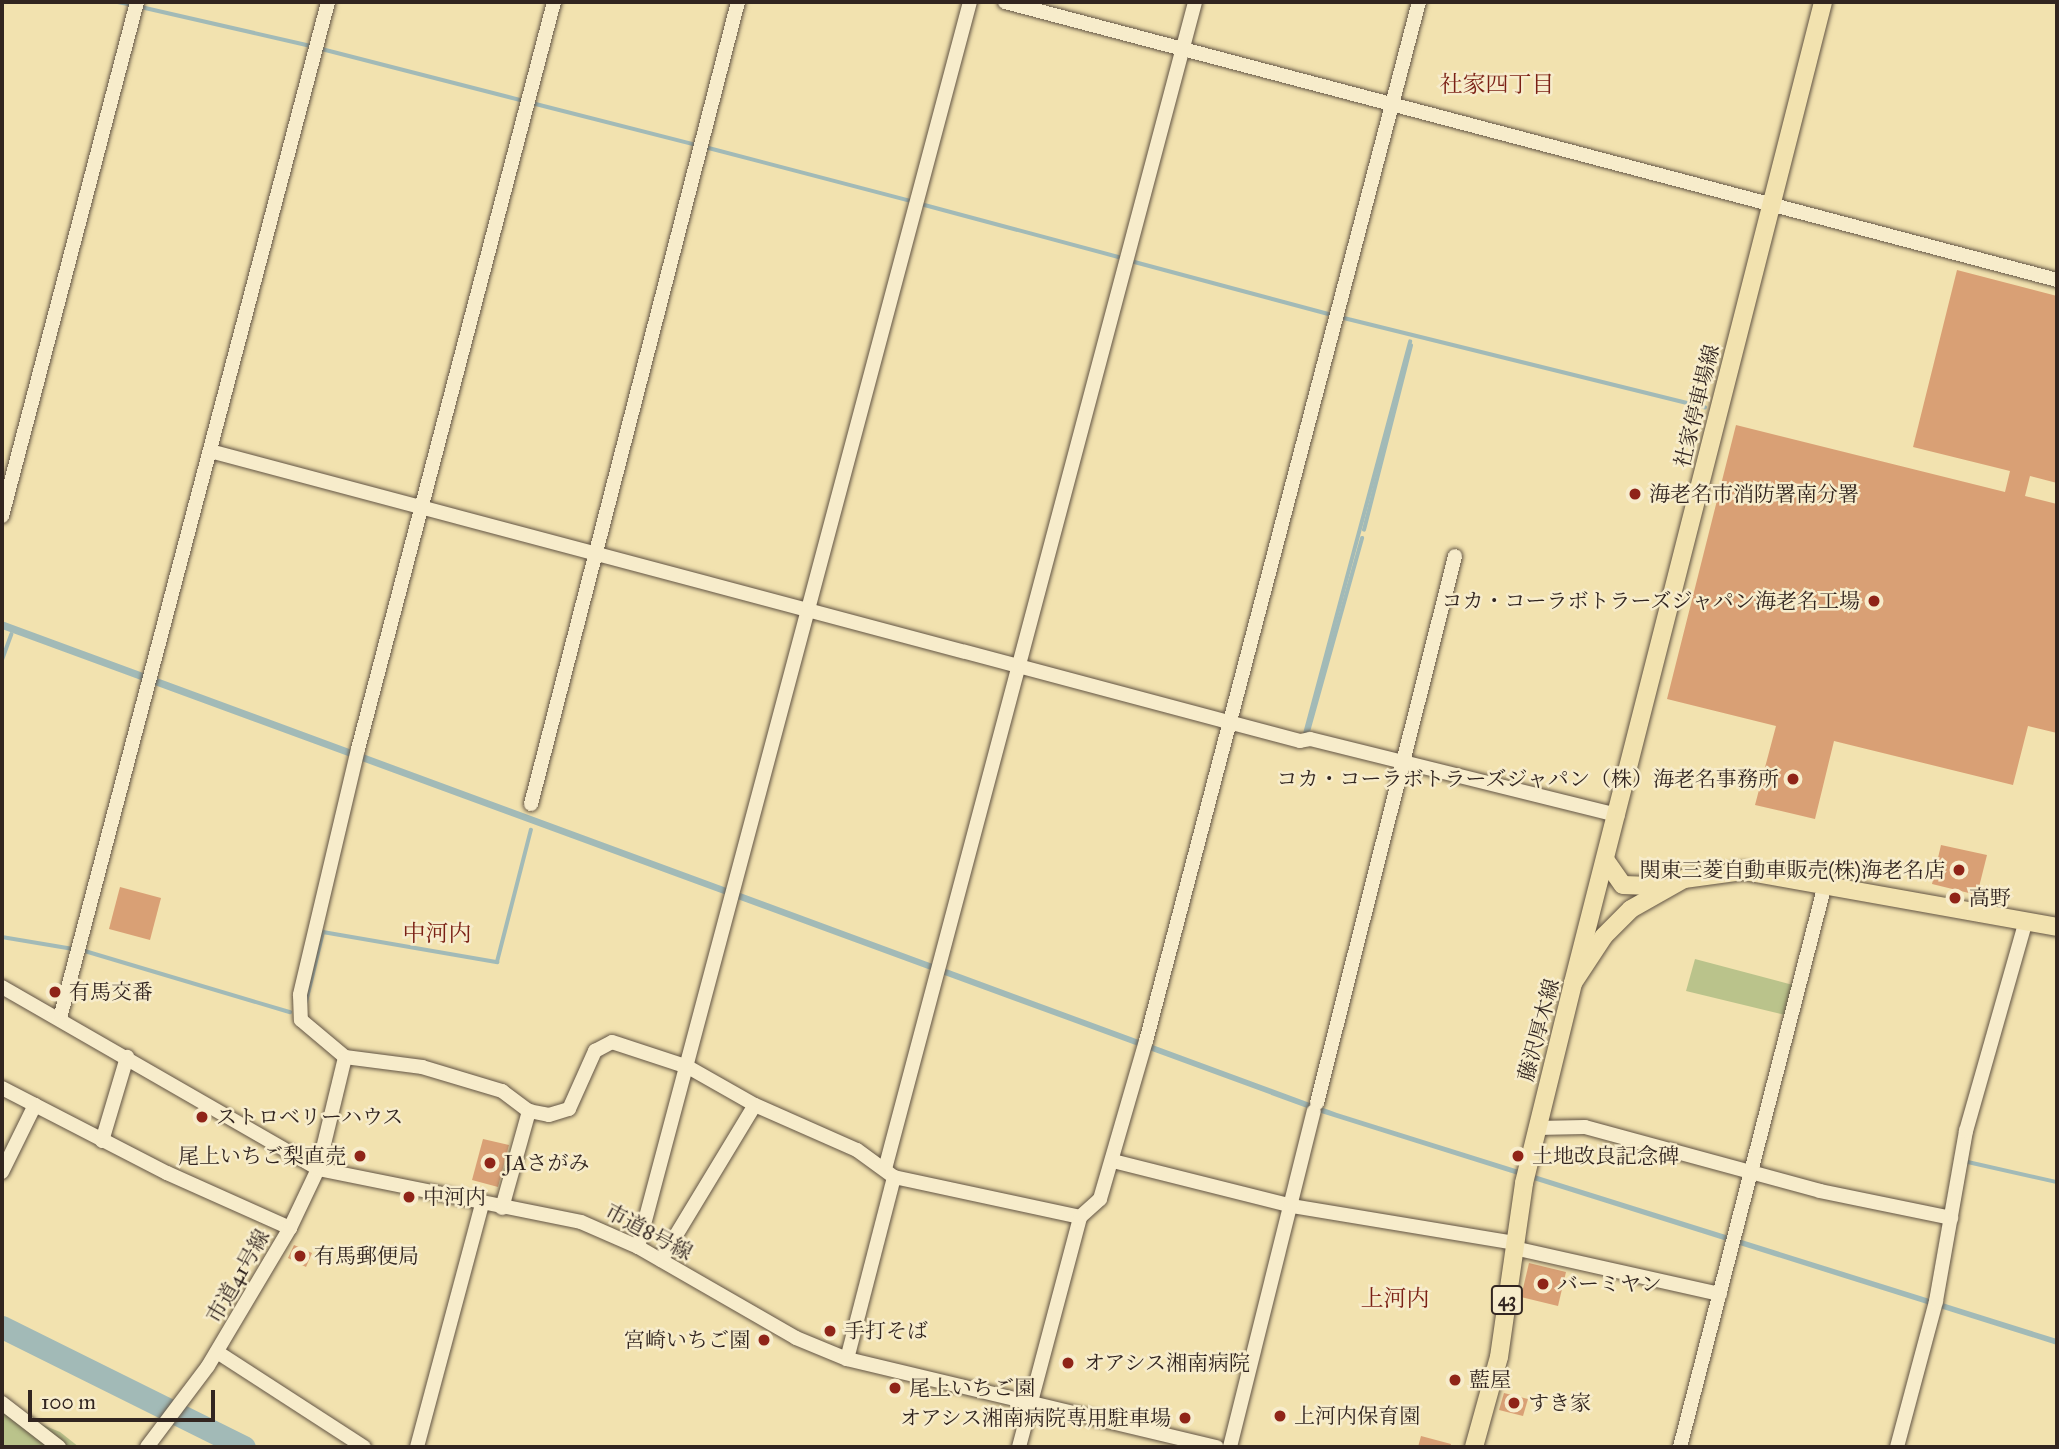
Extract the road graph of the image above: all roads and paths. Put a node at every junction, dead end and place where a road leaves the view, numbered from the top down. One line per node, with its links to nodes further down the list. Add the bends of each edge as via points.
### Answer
1 (328, 2): 14 (street)
2 (554, 2): 15 (street)
3 (738, 2): 17 (street)
4 (970, 2): 19 (street)
5 (1005, 2): 10 (street)
6 (1195, 2): 10 (street)
7 (1419, 2): 11 (street)
8 (1823, 2): 12 (main road, 社家停車場線)
9 (136, 6): 16 (street)
10 (1182, 51): 11 (street); 20 (street)
11 (1391, 108): 12 (street); 21 (street)
12 (1771, 208): 13 (street); 24 (main road, 社家停車場線)
13 (2057, 281)
14 (210, 452): 15 (street); 34 (street)
15 (420, 508): 17 (street); 36 (street, via 356,756 299,1008 308,1028)
16 (2, 516)
17 (594, 555): 19 (street); 23 (street)
18 (1455, 556): 22 (street)
19 (810, 612): 20 (street); 37 (street)
20 (1021, 667): 21 (street); 47 (street, via 938,967)
21 (1232, 722): 22 (street); 44 (street)
22 (1404, 763): 24 (street); 50 (street)
23 (531, 804)
24 (1618, 816): 25 (main road, 社家停車場線)
25 (1606, 861): 27 (main road, via 1616,880 1628,887); 28 (main road, 社家停車場線)
26 (1826, 881): 27 (main road, 藤沢厚木線 / 43, via 1728,871); 30 (main road, 藤沢厚木線 / 43); 48 (street)
27 (1665, 885): 29 (main road, 藤沢厚木線 / 43)
28 (1597, 893): 29 (main road, via 1609,910); 32 (main road, 社家停車場線)
29 (1632, 909): 32 (main road, 藤沢厚木線 / 43, via 1604,936)
30 (2026, 921): 31 (main road, 藤沢厚木線 / 43); 53 (street, via 1969,1119)
31 (2057, 927)
32 (1573, 983): 42 (main road, 藤沢厚木線 / 43)
33 (2, 987): 34 (street, 市道8号線)
34 (60, 1018): 35 (street, 市道8号線)
35 (127, 1057): 43 (street); 45 (street, 市道8号線)
36 (345, 1057): 41 (street, via 392,1060 467,1080 517,1098); 45 (street, 市道41号線)
37 (688, 1067): 40 (street); 41 (street, via 607,1042 595,1051 569,1109 555,1115); 56 (street)
38 (2, 1088): 39 (street)
39 (35, 1105): 43 (street); 46 (street)
40 (755, 1105): 47 (street, via 857,1150); 57 (street)
41 (529, 1111): 51 (street)
42 (1537, 1128): 48 (street, via 1586,1126); 55 (main road, 藤沢厚木線 / 43)
43 (102, 1141): 54 (street)
44 (1113, 1161): 50 (street); 52 (street, via 1096,1207)
45 (318, 1169): 49 (street, 市道8号線); 54 (street, 市道41号線)
46 (2, 1172)
47 (889, 1173): 52 (street); 60 (street)
48 (1752, 1173): 53 (street); 58 (street)
49 (482, 1205): 51 (street, 市道8号線); 66 (street)
50 (1292, 1206): 55 (street); 69 (street)
51 (502, 1208): 56 (street, 市道8号線, via 581,1222)
52 (1080, 1217): 62 (street)
53 (1951, 1218): 72 (street, via 1935,1304)
54 (290, 1228): 59 (street, 市道41号線)
55 (1514, 1245): 58 (street); 70 (main road, 藤沢厚木線 / 43, via 1499,1357)
56 (638, 1247): 57 (street, 市道8号線)
57 (661, 1260): 60 (street, 市道8号線, via 796,1338)
58 (1720, 1294): 71 (street)
59 (217, 1352): 64 (street, 市道41号線, via 187,1399); 65 (street)
60 (847, 1359): 62 (street, 市道8号線)
61 (2, 1404): 63 (street)
62 (1030, 1405): 67 (street); 68 (street, 市道8号線)
63 (59, 1447)
64 (147, 1447)
65 (364, 1447)
66 (417, 1447)
67 (1019, 1447)
68 (1217, 1447)
69 (1230, 1447)
70 (1474, 1447)
71 (1680, 1447)
72 (1896, 1447)

